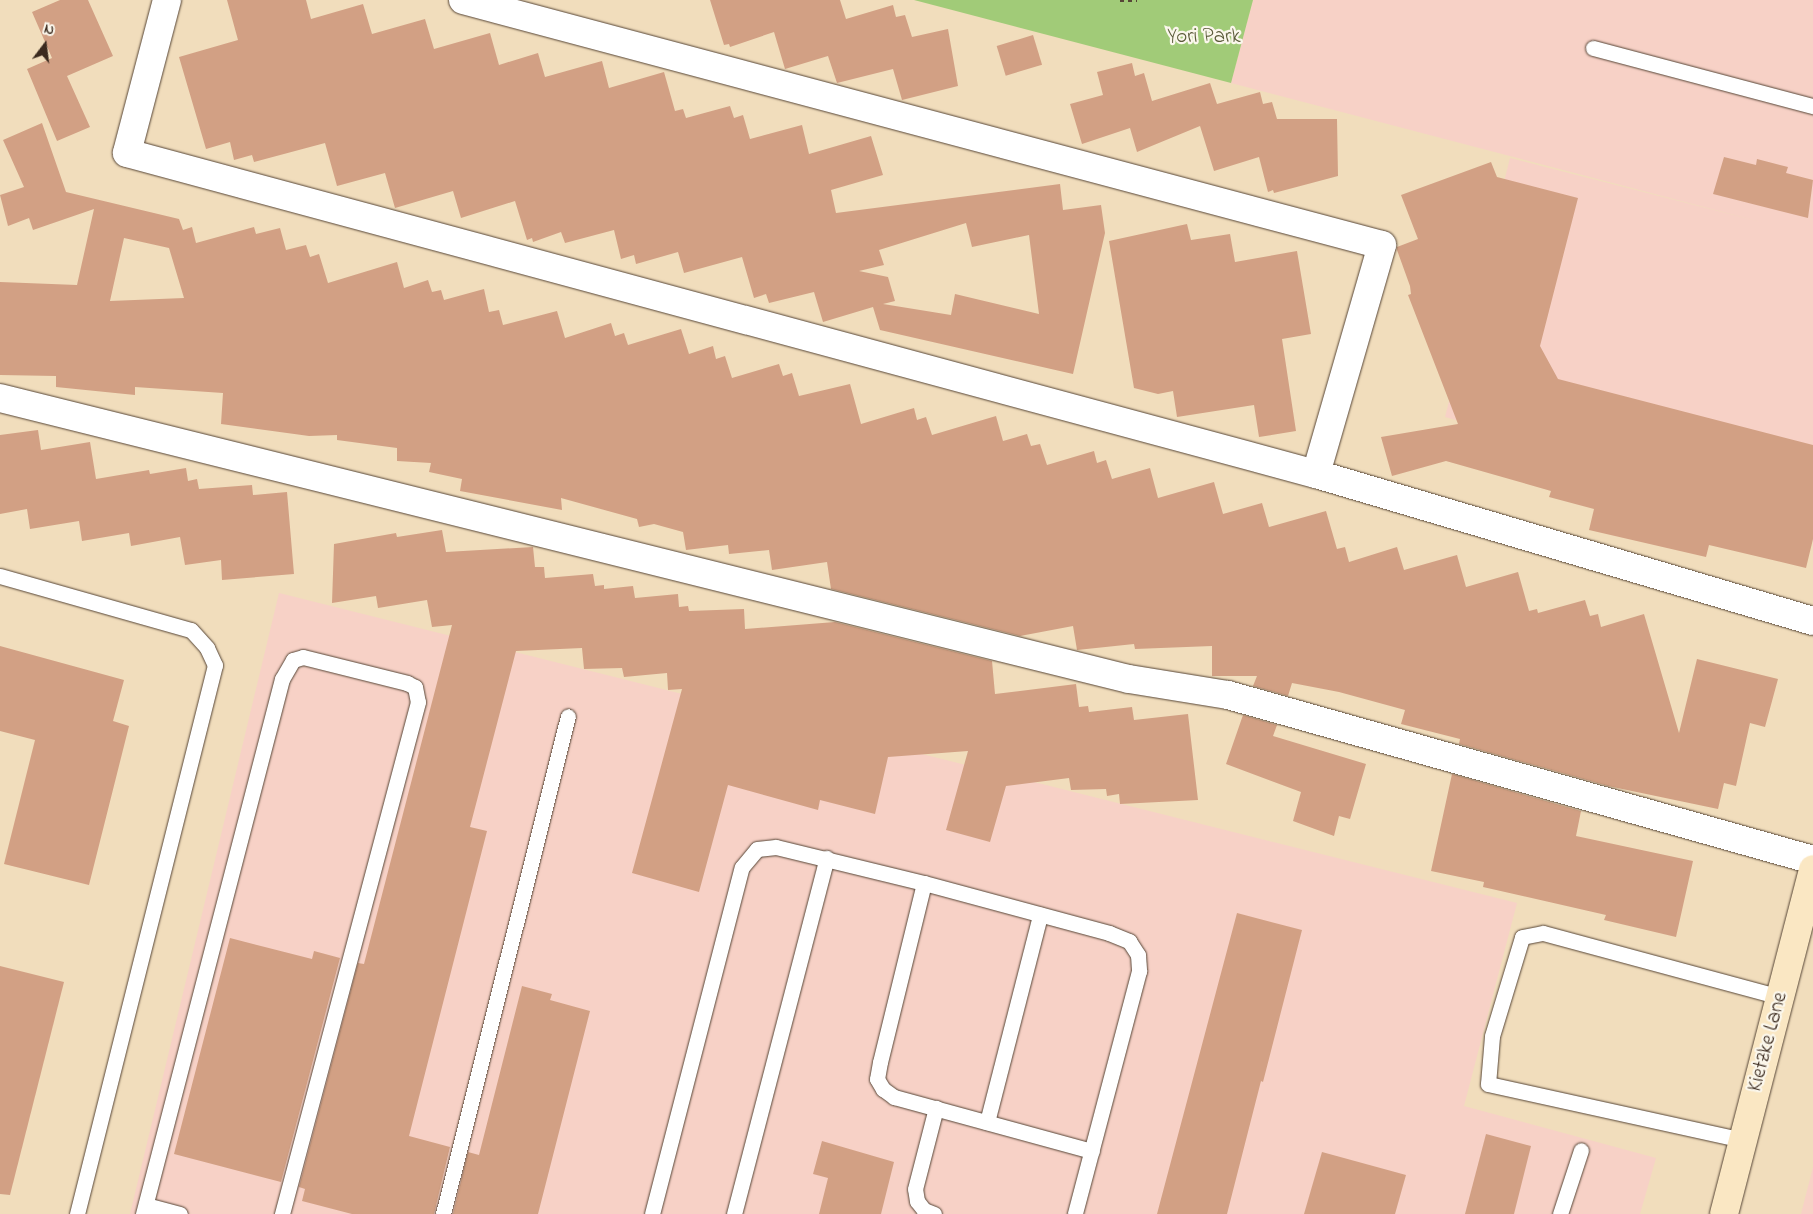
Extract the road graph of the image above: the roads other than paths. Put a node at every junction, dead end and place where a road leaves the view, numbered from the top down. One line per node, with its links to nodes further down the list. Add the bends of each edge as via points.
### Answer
1 (167, 0): 6 (street, via 128,154)
2 (463, 0): 6 (street, via 1382,245)
3 (1593, 48): 4 (lane)
4 (1813, 106)
5 (0, 398): 11 (street, via 1129,679 1228,694)
6 (1316, 474): 8 (street)
7 (0, 576): 22 (lane, via 191,630 207,648 215,665)
8 (1813, 621)
9 (568, 716): 25 (lane)
10 (827, 858): 13 (lane); 26 (lane, via 776,848 757,849 742,867); 27 (lane)
11 (1813, 860)
12 (1813, 869): 15 (main road, Kietzke Lane)
13 (924, 883): 14 (lane); 16 (lane, via 877,1079 894,1097)
14 (1040, 915): 17 (lane); 20 (lane, via 1129,941 1138,955 1139,971)
15 (1780, 997): 18 (main road, Kietzke Lane); 18 (lane, via 1543,933 1522,937 1492,1036 1488,1084)
16 (936, 1108): 17 (lane); 28 (lane, via 915,1190 917,1201 924,1210)
17 (986, 1122): 20 (lane)
18 (1743, 1140): 31 (main road, Kietzke Lane)
19 (1580, 1150): 30 (lane)
20 (1092, 1151): 29 (lane)
21 (144, 1210): 23 (lane); 24 (lane, via 282,679 292,660 303,657 407,683 415,687 418,702)
22 (77, 1214)
23 (180, 1214)
24 (282, 1214)
25 (443, 1214)
26 (652, 1214)
27 (734, 1214)
28 (934, 1214)
29 (1075, 1214)
30 (1560, 1214)
31 (1724, 1214)

